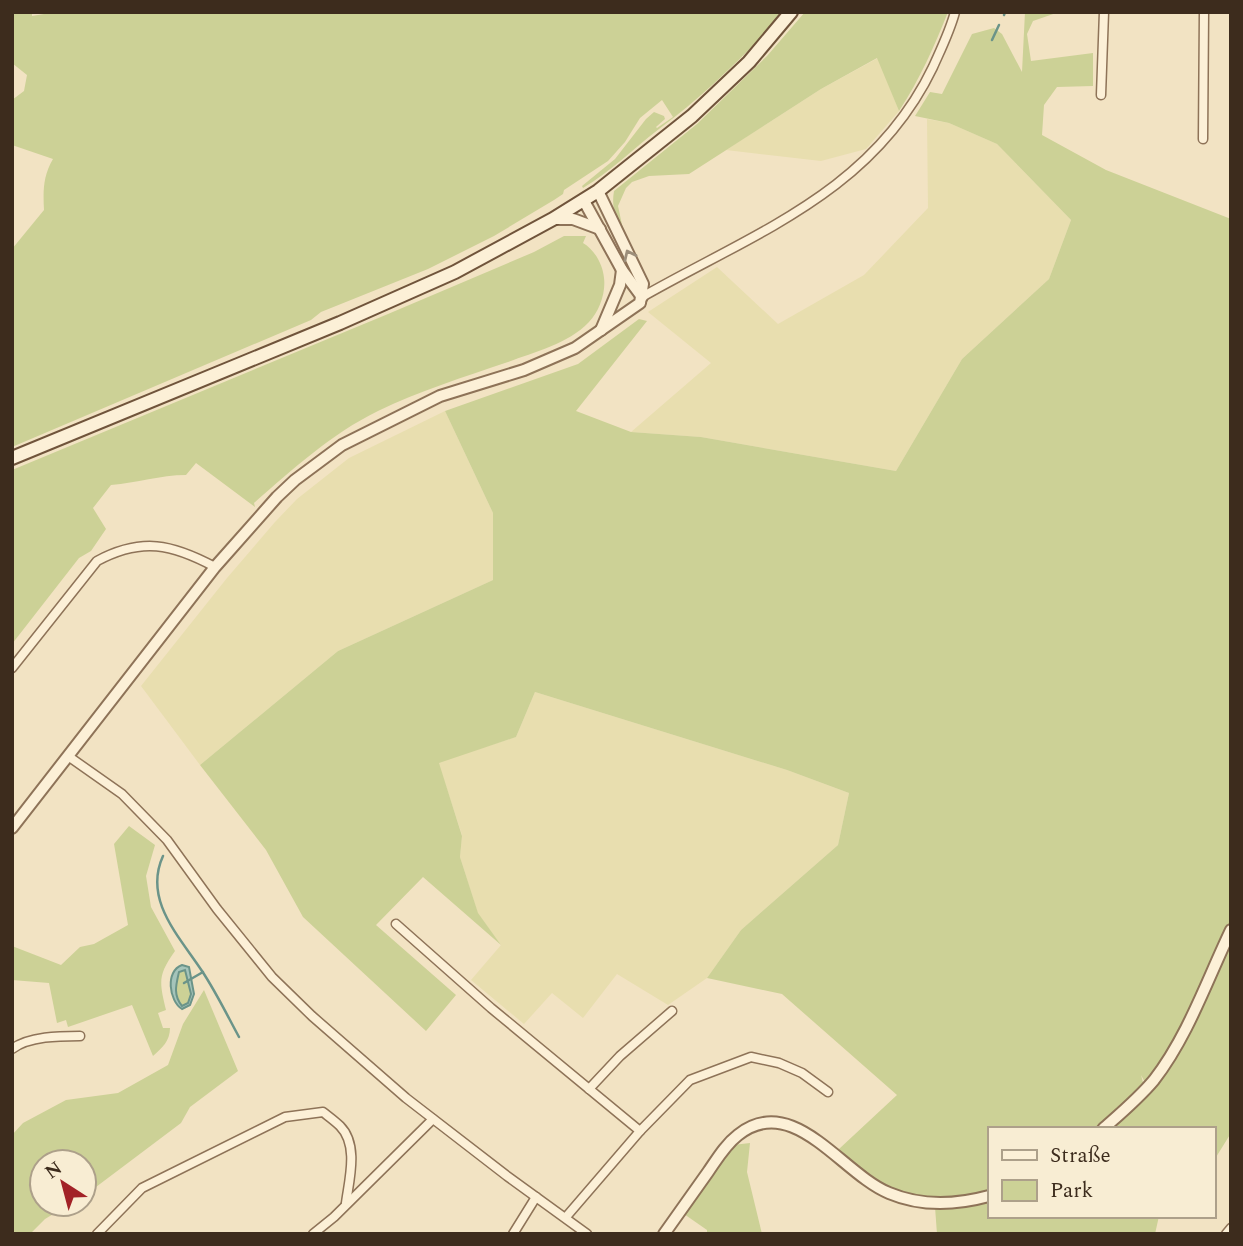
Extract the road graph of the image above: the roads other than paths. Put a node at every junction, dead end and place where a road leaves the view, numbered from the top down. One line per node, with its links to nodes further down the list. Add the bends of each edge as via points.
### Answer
1 (791, 12): 7 (main road, via 749,62 692,116)
2 (955, 12): 12 (street, via 921,92 872,156 796,213)
3 (1104, 12): 5 (street)
4 (1204, 12): 6 (street)
5 (1101, 95)
6 (1203, 139)
7 (598, 191): 8 (main road); 12 (street, one-way to 7, via 643,284)
8 (584, 201): 9 (main road); 10 (street)
9 (552, 219): 10 (street, via 573,219); 14 (main road, via 455,272 340,323)
10 (601, 229): 11 (street)
11 (622, 270): 12 (street); 13 (street)
12 (642, 297): 13 (street, via 635,308)
13 (600, 331): 15 (street, via 575,348 440,396 342,445 277,497)
14 (12, 458)
15 (215, 567): 16 (street, via 156,544 114,552 97,561); 17 (street)
16 (12, 668)
17 (68, 756): 18 (street); 26 (street, via 122,794 167,840 272,977 349,1050)
18 (12, 828)
19 (396, 924): 24 (street)
20 (1231, 930): 27 (street, via 1165,1064 1139,1097)
21 (672, 1011): 24 (street)
22 (80, 1035): 23 (street, via 18,1044)
23 (12, 1049)
24 (589, 1089): 28 (street)
25 (828, 1092): 28 (street, via 802,1073 751,1057 690,1080)
26 (433, 1119): 30 (street); 31 (street)
27 (1105, 1127)
28 (640, 1131): 32 (street)
29 (988, 1196): 38 (street, via 931,1204 889,1193 800,1130 785,1123 764,1122 744,1130 725,1148)
30 (536, 1197): 32 (street); 36 (street)
31 (346, 1203): 34 (street, via 350,1142 342,1127 323,1112 285,1116 142,1188); 35 (street)
32 (566, 1217): 37 (street)
33 (1231, 1228): 39 (street)
34 (97, 1234)
35 (313, 1234)
36 (513, 1234)
37 (587, 1234)
38 (664, 1234)
39 (1226, 1234)

